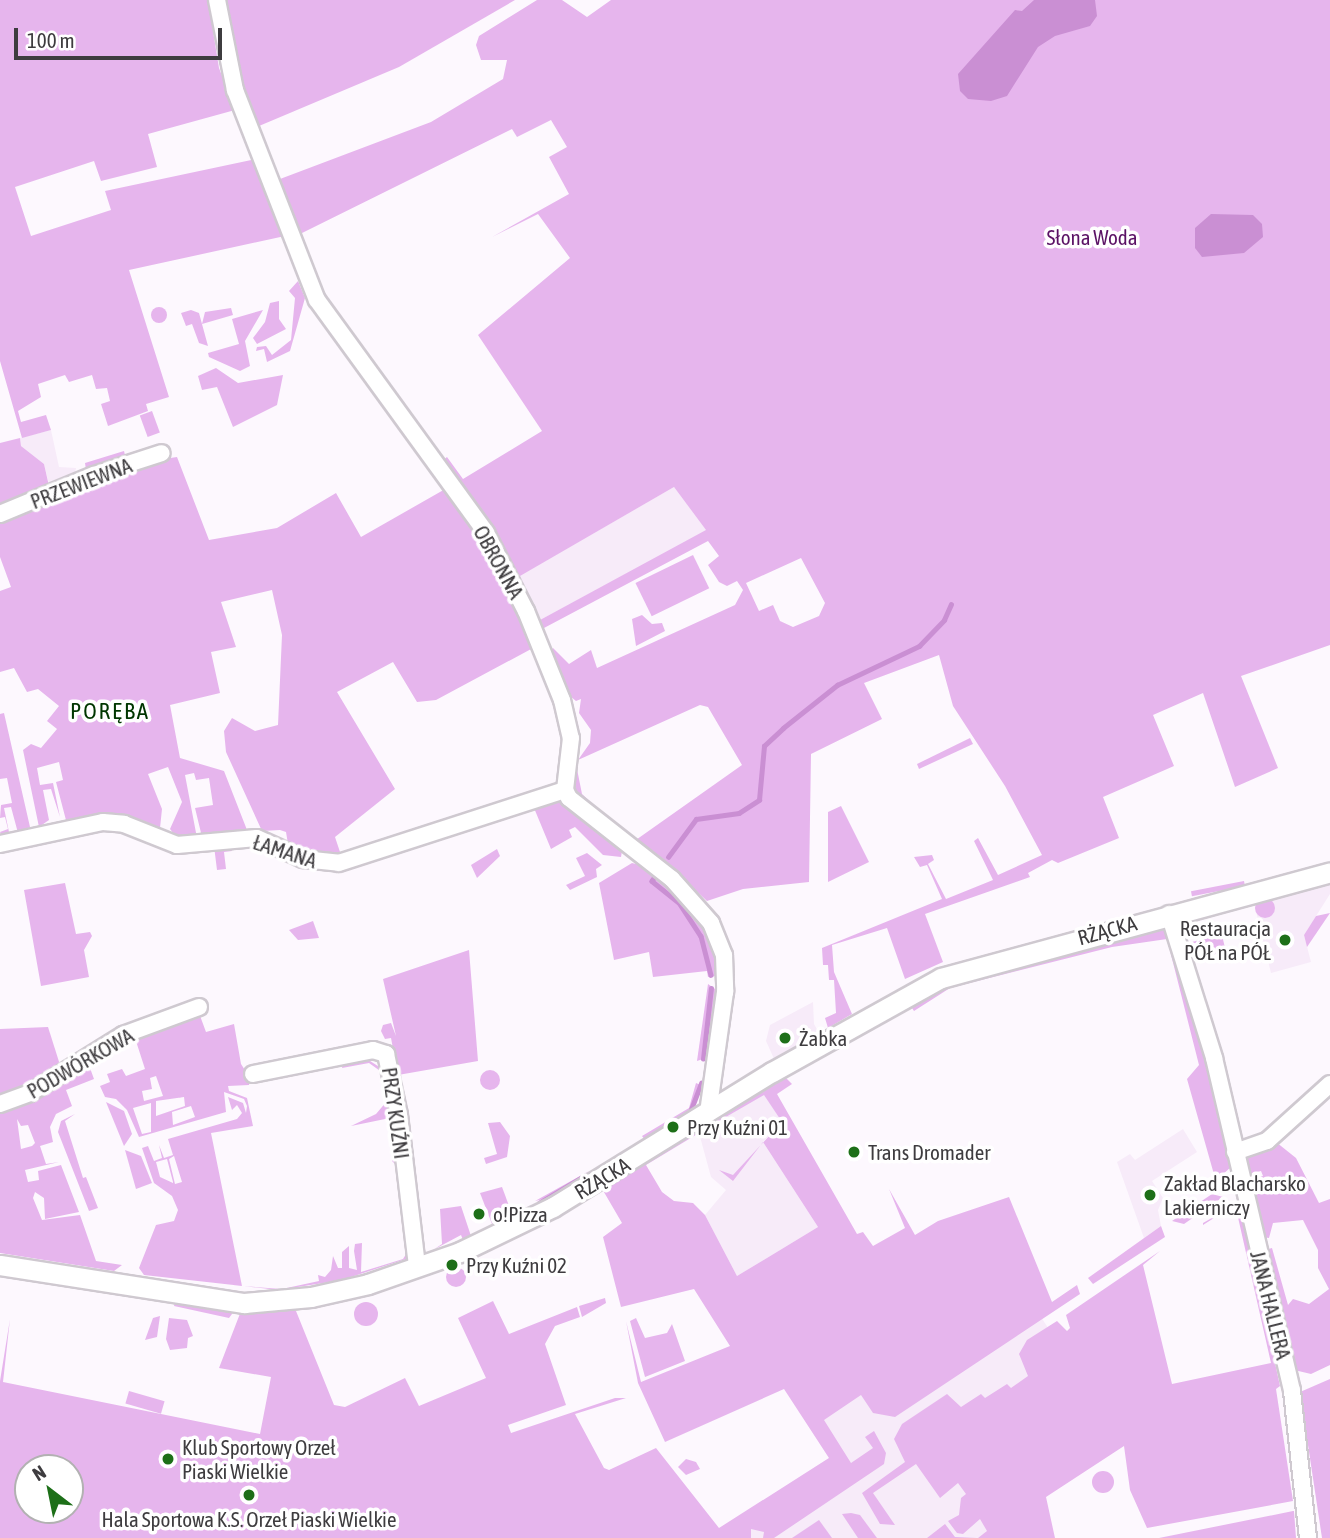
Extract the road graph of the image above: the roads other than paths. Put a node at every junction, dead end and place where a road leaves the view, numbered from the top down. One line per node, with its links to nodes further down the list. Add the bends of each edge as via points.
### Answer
1 (217, 0): 4 (street, OBRONNA, via 235,90 317,300 485,533 526,611 567,721 571,761)
2 (162, 453): 3 (street, PRZEWIEWNA)
3 (0, 514)
4 (565, 790): 5 (street, ŁAMANA, via 340,863 303,859 257,838 177,845 132,826 103,822); 12 (street, via 590,818 682,888 711,923 724,955 725,992)
5 (0, 844)
6 (1330, 872): 7 (street, RŻĄCKA)
7 (1169, 914): 12 (street, RŻĄCKA, via 941,978 828,1039); 13 (street, JANA HALLERA, via 1214,1058)
8 (199, 1007): 11 (street, PODWÓRKOWA, via 122,1035 30,1093)
9 (253, 1074): 15 (street, PRZY KUŹNI, via 373,1050 386,1054 399,1115)
10 (1330, 1084): 13 (street, via 1267,1141)
11 (0, 1104)
12 (708, 1113): 15 (street, RŻĄCKA, via 553,1207)
13 (1235, 1152): 16 (street, JANA HALLERA, via 1292,1391)
14 (0, 1265): 15 (street, RŻĄCKA, via 244,1303 339,1292)
15 (417, 1267)
16 (1308, 1538)

